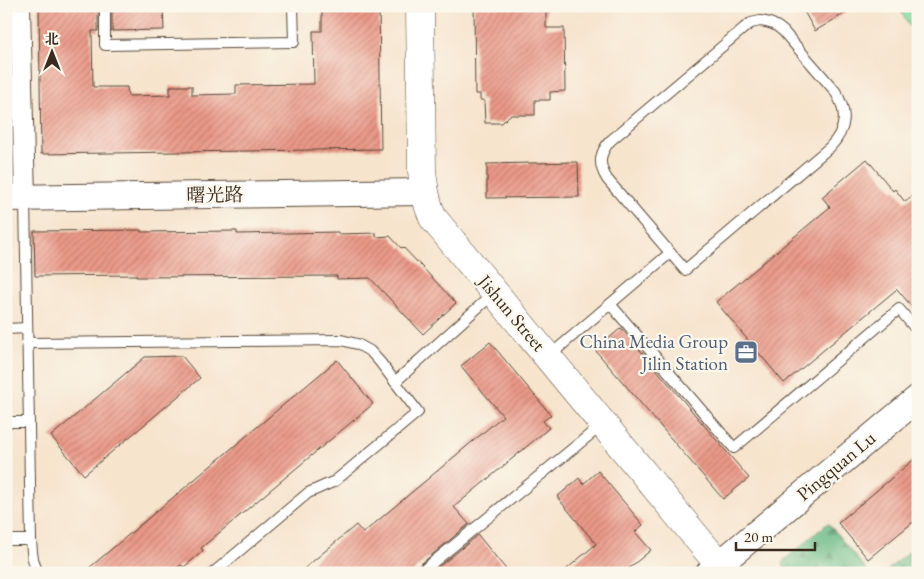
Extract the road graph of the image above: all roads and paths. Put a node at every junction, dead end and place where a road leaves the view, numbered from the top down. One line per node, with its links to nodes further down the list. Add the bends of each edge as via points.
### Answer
1 (20, 6): 6 (street)
2 (104, 6): 3 (lane, via 105,45 294,42)
3 (293, 6)
4 (420, 6): 5 (main road, Jishun Street)
5 (424, 192): 6 (street, 曙光路); 8 (main road, Jishun Street, via 433,218)
6 (15, 198): 11 (lane)
7 (670, 253): 7 (lane, via 607,179 601,164 605,147 751,23 760,21 776,25 840,99 844,116 841,133 830,147 685,270); 9 (lane)
8 (495, 293): 14 (main road, Jishun Street); 15 (lane)
9 (610, 304): 10 (lane, via 734,448 898,309 915,328); 14 (lane)
10 (918, 326)
11 (27, 328): 12 (lane); 13 (lane)
12 (6, 329)
13 (27, 343): 15 (lane, via 340,340 370,351); 18 (lane)
14 (548, 357): 19 (main road, Jishun Street)
15 (395, 382): 24 (lane, via 418,412 334,481 308,493)
16 (918, 398): 22 (street, Pingquan Lu)
17 (6, 422): 18 (lane)
18 (29, 422): 21 (lane)
19 (603, 424): 22 (main road, Jishun Street); 25 (lane)
20 (6, 540): 21 (lane)
21 (31, 540): 23 (lane, via 32,556)
22 (718, 570)
23 (39, 573)
24 (213, 573)
25 (420, 573)

